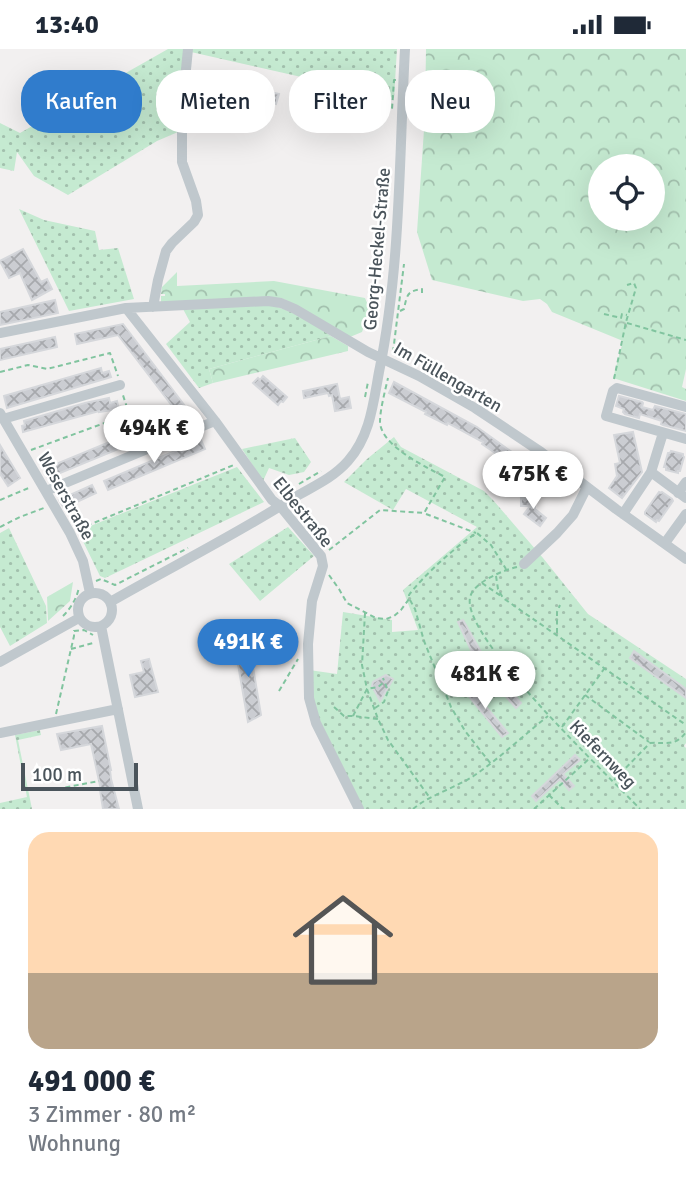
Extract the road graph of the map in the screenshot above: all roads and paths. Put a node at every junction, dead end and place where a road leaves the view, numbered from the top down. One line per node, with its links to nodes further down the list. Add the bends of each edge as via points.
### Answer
1 (188, 49): 7 (street, via 182,162 198,215 166,251)
2 (405, 49): 15 (street, Georg-Heckel-Straße, via 393,288)
3 (394, 81): 4 (path)
4 (391, 110)
5 (626, 285): 11 (path, via 634,283 636,288)
6 (422, 293): 9 (path, via 422,289 413,290)
7 (153, 307): 8 (street, Im Füllengarten); 15 (street, Im Füllengarten, via 281,303)
8 (126, 308): 13 (street, Im Füllengarten); 24 (street, Elbestraße)
9 (399, 311)
10 (604, 314): 11 (path)
11 (628, 316): 12 (path)
12 (626, 322): 14 (path); 19 (path)
13 (0, 333)
14 (686, 340)
15 (383, 358): 35 (street, Im Füllengarten, via 475,408); 40 (street, Georg-Heckel-Straße, via 368,427 358,447 333,475)
16 (369, 379): 20 (path)
17 (388, 379): 42 (path, via 380,424 389,441 445,478)
18 (120, 385): 23 (street, Weserstraße)
19 (613, 391): 21 (street, via 623,388); 25 (street, via 606,415)
20 (365, 400)
21 (686, 407)
22 (129, 414): 28 (path)
23 (2, 416): 29 (street, Weserstraße)
24 (215, 421): 28 (street); 30 (street, Elbestraße)
25 (663, 433): 26 (street); 32 (street)
26 (686, 439)
27 (47, 445): 29 (path)
28 (145, 450): 37 (street)
29 (24, 453): 37 (street, Weserstraße)
30 (243, 461): 40 (street, Elbestraße); 46 (path)
31 (327, 468): 34 (path)
32 (651, 472): 38 (street); 43 (street)
33 (686, 482): 38 (street)
34 (299, 484)
35 (587, 487): 43 (street, Im Füllengarten); 52 (street, via 573,515)
36 (27, 489): 39 (path)
37 (46, 491): 46 (street, Weserstraße)
38 (682, 496)
39 (0, 500)
40 (281, 507): 50 (street, Elbestraße); 61 (street, Georg-Heckel-Straße)
41 (42, 509): 45 (path)
42 (424, 513): 47 (path); 50 (path, via 380,510)
43 (623, 514): 48 (street, Im Füllengarten)
44 (686, 514): 48 (street)
45 (0, 527)
46 (70, 533): 58 (street, Weserstraße)
47 (477, 533): 53 (path); 60 (path, via 419,583)
48 (665, 543): 51 (street, Im Füllengarten)
49 (188, 548): 55 (path, via 115,585)
50 (321, 556): 63 (path, via 347,603); 70 (street, Elbestraße)
51 (686, 559)
52 (524, 564): 53 (path)
53 (506, 569): 54 (path)
54 (496, 576): 56 (path); 59 (path)
55 (95, 581)
56 (482, 583): 59 (path); 83 (path, Kiefernweg, via 473,591 470,603 481,632)
57 (79, 587): 64 (path)
58 (90, 593): 61 (street, via 102,594); 65 (street, via 80,600)
59 (503, 598): 67 (path)
60 (409, 599): 63 (path, via 386,619); 92 (path, via 451,707)
61 (110, 602): 66 (street, via 112,614)
62 (560, 605): 67 (path)
63 (365, 612): 76 (path, via 362,665)
64 (61, 618)
65 (79, 618): 66 (street, via 88,626); 72 (street)
66 (101, 626): 80 (street)
67 (557, 634): 73 (path)
68 (95, 638): 71 (path, via 88,631 74,631)
69 (93, 643): 71 (path)
70 (308, 647): 77 (path); 99 (street, Elbestraße, via 311,710)
71 (71, 649): 85 (path)
72 (0, 662)
73 (604, 668): 78 (path); 86 (path)
74 (383, 678): 75 (path)
75 (386, 681): 76 (path); 81 (path, via 386,698)
76 (368, 689): 81 (path); 82 (path)
77 (279, 691)
78 (585, 695): 87 (path); 90 (path)
79 (334, 707): 82 (path, via 344,716)
80 (118, 709): 85 (street); 98 (street)
81 (374, 709): 84 (path)
82 (353, 716): 84 (path)
83 (549, 716): 87 (path, Kiefernweg); 92 (path)
84 (378, 719): 97 (path)
85 (55, 722): 89 (street)
86 (686, 726)
87 (561, 728): 91 (path, Kiefernweg)
88 (686, 732): 90 (path, via 679,741)
89 (0, 733)
90 (650, 743): 94 (path)
91 (590, 758): 94 (path, Kiefernweg); 96 (path)
92 (491, 764): 97 (path)
93 (99, 781): 95 (path)
94 (613, 781): 103 (path, Kiefernweg)
95 (57, 789)
96 (549, 795): 101 (path); 102 (path)
97 (430, 798): 100 (path)
98 (138, 809)
99 (359, 809)
100 (413, 809)
101 (534, 809)
102 (563, 809)
103 (640, 809)

